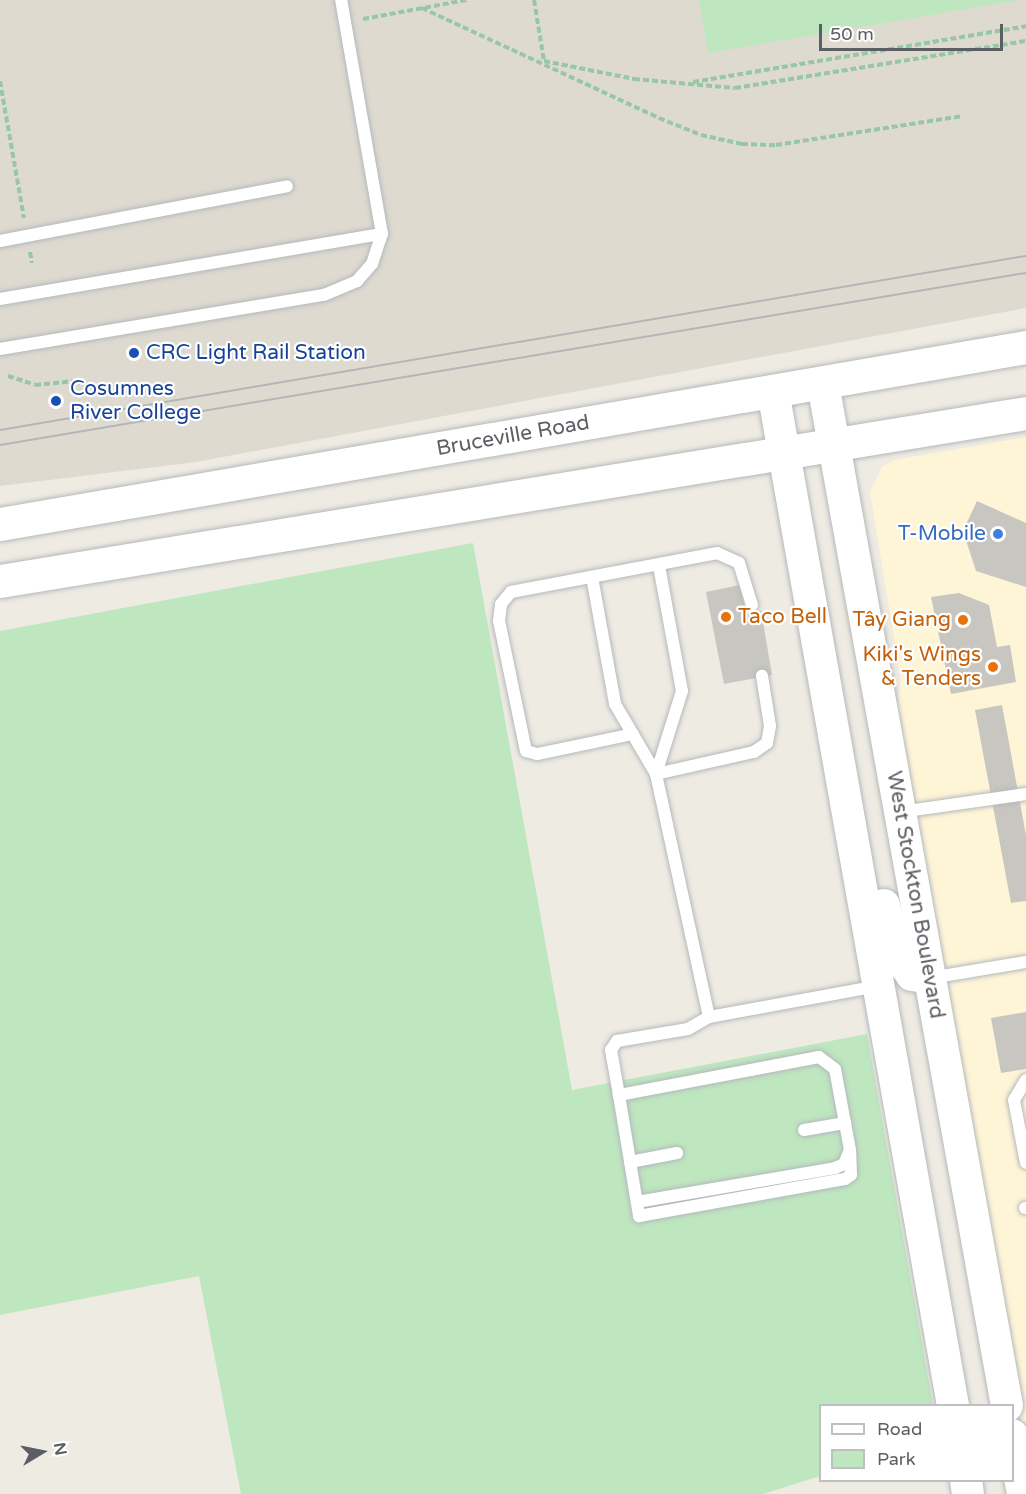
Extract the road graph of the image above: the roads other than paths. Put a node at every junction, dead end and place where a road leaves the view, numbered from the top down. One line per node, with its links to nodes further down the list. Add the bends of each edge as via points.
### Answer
1 (341, 0): 3 (lane)
2 (287, 186): 4 (lane)
3 (382, 234): 5 (lane); 7 (lane, via 372,264 357,281 324,296)
4 (0, 241)
5 (0, 299)
6 (1026, 347): 8 (main road, Bruceville Road)
7 (0, 349)
8 (824, 384): 9 (main road, Bruceville Road); 11 (street, West Stockton Boulevard)
9 (773, 391): 12 (street); 13 (main road, Bruceville Road)
10 (1026, 413): 11 (main road)
11 (834, 444): 12 (main road); 23 (street, West Stockton Boulevard)
12 (785, 453): 16 (main road); 19 (street)
13 (0, 524)
14 (659, 566): 15 (lane); 17 (lane, via 730,555 739,564); 21 (lane, via 682,691)
15 (592, 577): 20 (lane, via 615,704); 20 (lane, via 526,587 501,604 521,741 526,751 537,754)
16 (0, 581)
17 (752, 605)
18 (762, 676): 21 (lane, via 770,726 767,743 754,752)
19 (831, 714): 25 (street, via 862,783 896,953 912,975); 26 (street)
20 (633, 734): 21 (lane)
21 (656, 774): 27 (lane)
22 (1026, 794): 23 (lane)
23 (900, 812): 25 (street, West Stockton Boulevard)
24 (1026, 962): 25 (lane)
25 (930, 978): 38 (street, West Stockton Boulevard)
26 (879, 986): 27 (lane); 37 (street)
27 (709, 1017): 29 (lane, via 688,1029 617,1041 611,1050)
28 (1026, 1080): 35 (lane, via 1014,1100)
29 (619, 1095): 30 (lane, via 819,1057 835,1069); 34 (lane)
30 (845, 1123): 31 (lane); 32 (lane)
31 (804, 1130)
32 (850, 1150): 36 (lane, via 844,1164 835,1168); 36 (lane, via 851,1175 845,1179 639,1215)
33 (676, 1153): 34 (lane)
34 (630, 1162): 36 (lane)
35 (1026, 1163)
36 (637, 1202)
37 (953, 1404)
38 (1007, 1404)
39 (1014, 1446): 40 (street)
40 (1024, 1494)

